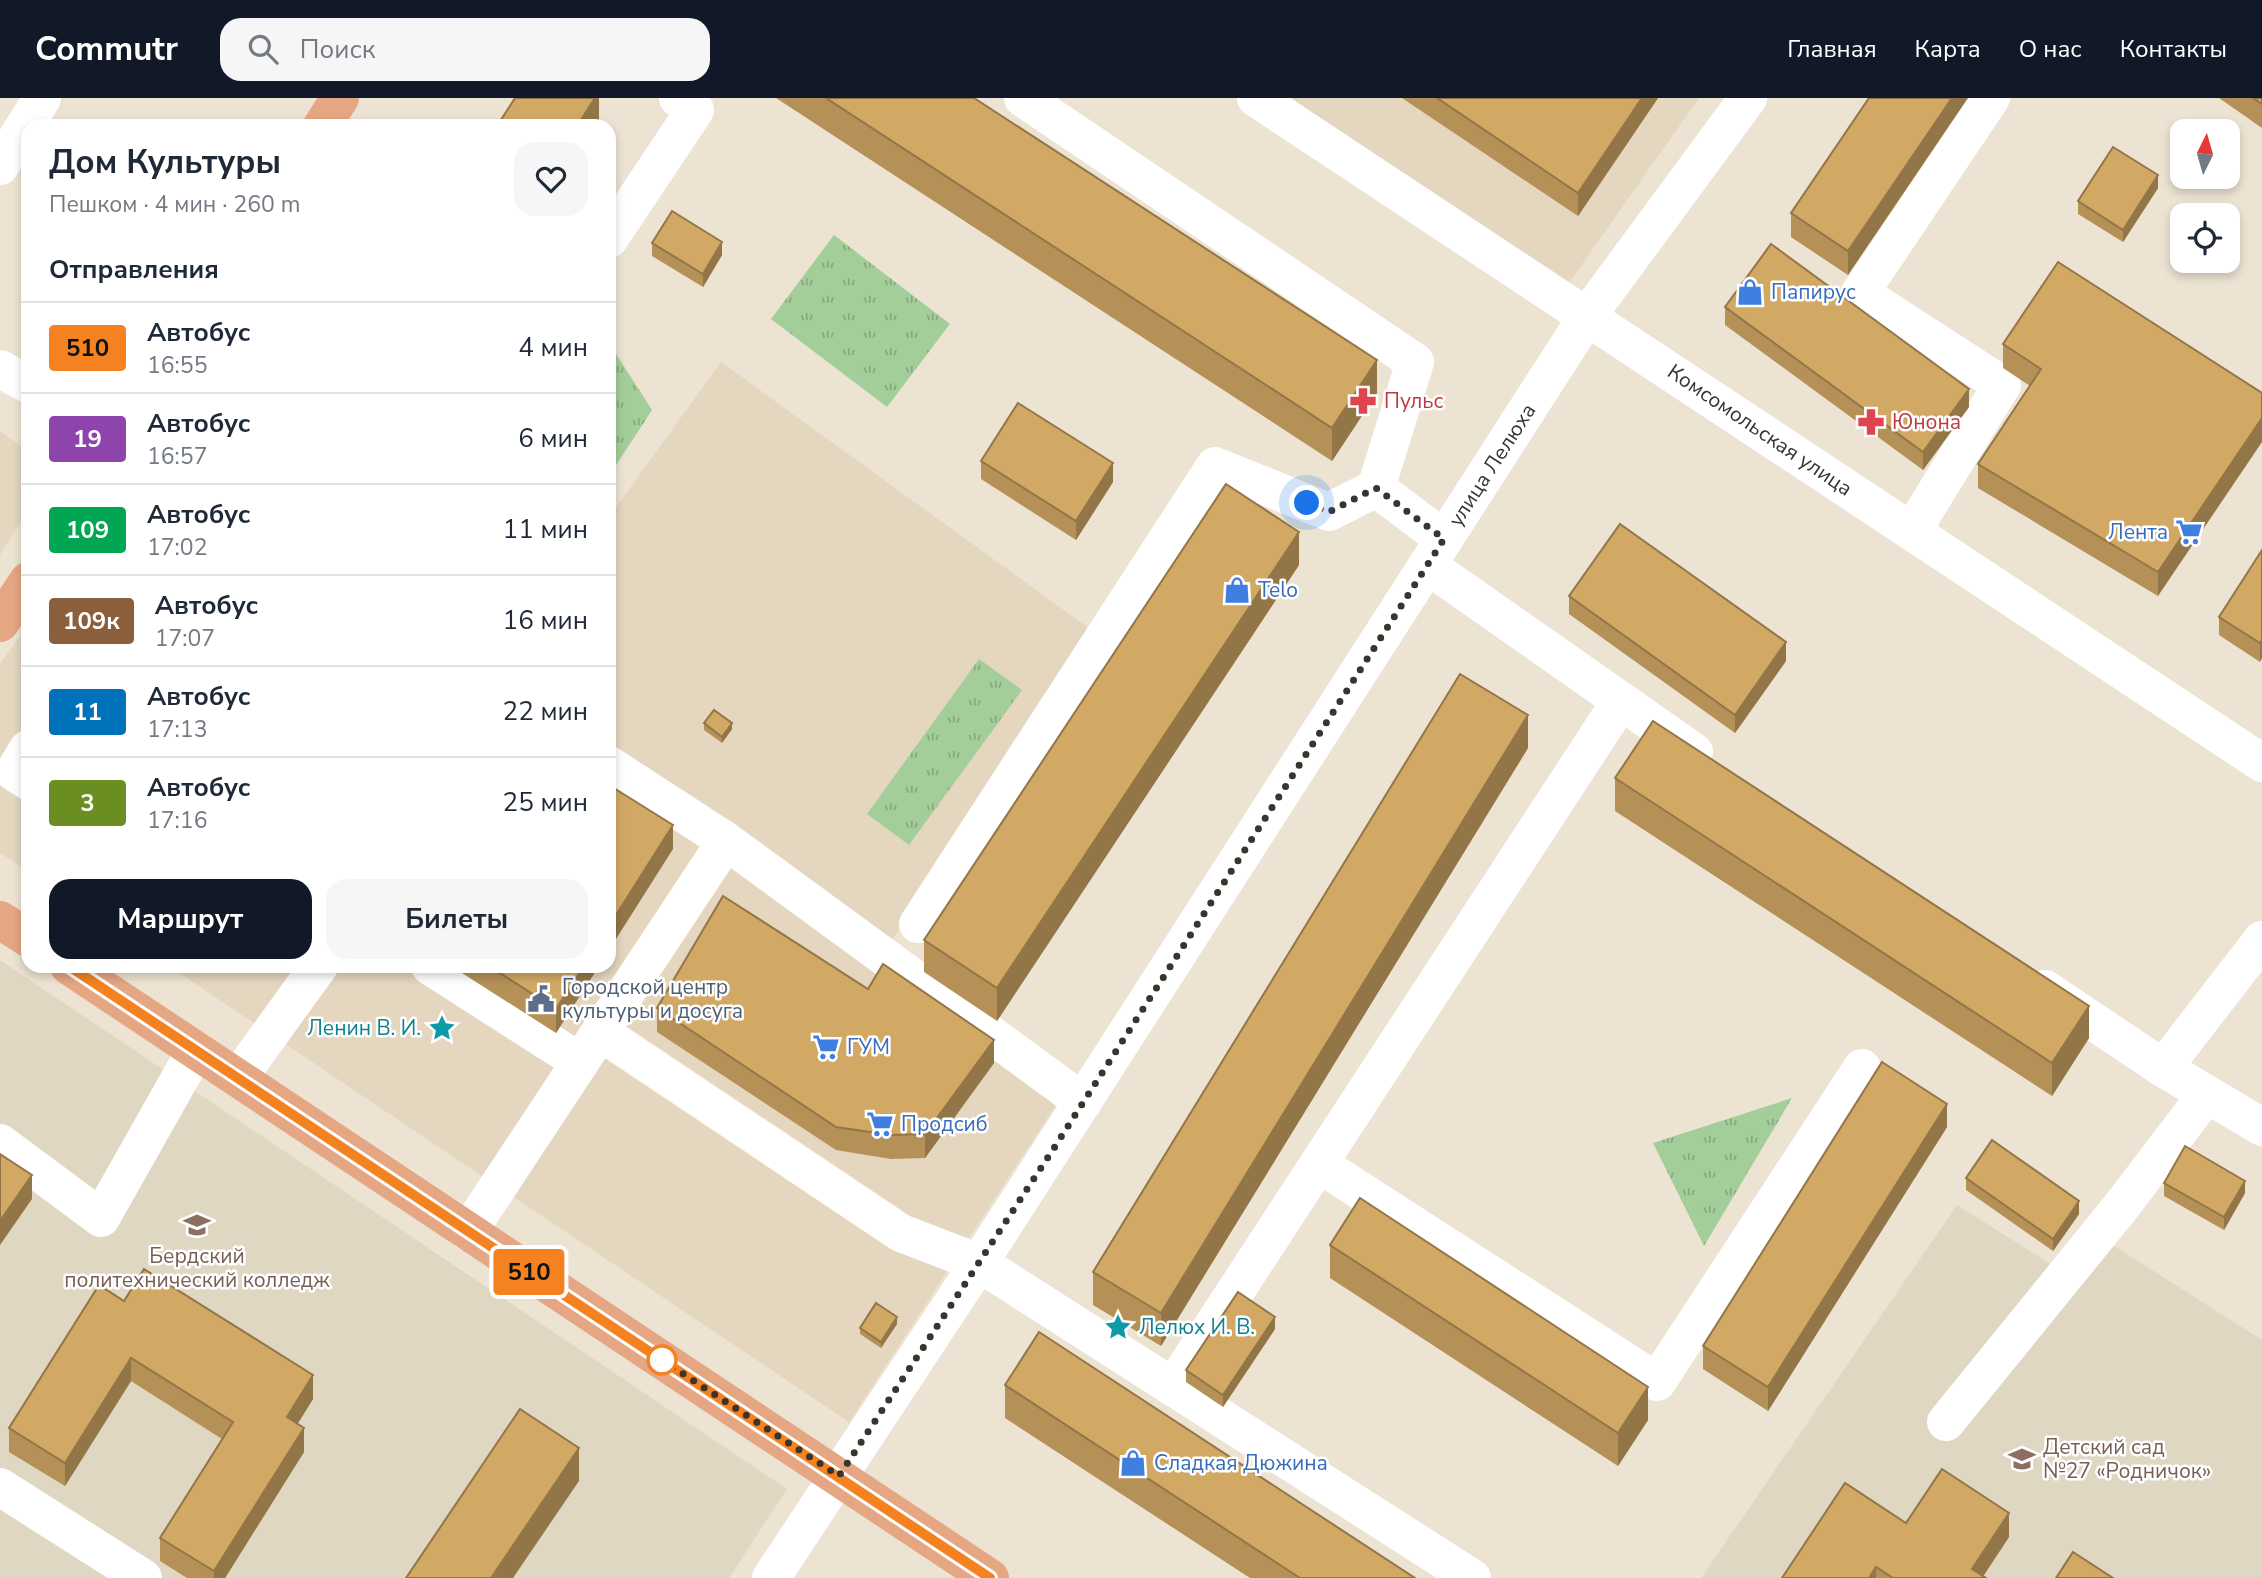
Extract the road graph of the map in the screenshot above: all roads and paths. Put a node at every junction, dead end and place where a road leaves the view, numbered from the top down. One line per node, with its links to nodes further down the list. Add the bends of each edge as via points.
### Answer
1 (42, 98): 8 (street)
2 (340, 98): 9 (main road)
3 (678, 98): 12 (street, via 695,110)
4 (1023, 98): 16 (street, via 1415,362)
5 (1256, 98): 13 (street, Комсомольская улица)
6 (1748, 98): 13 (street, улица Лелюха)
7 (1992, 98): 17 (street, via 1860,293 2002,385)
8 (29, 119)
9 (326, 119)
10 (21, 132): 11 (street)
11 (0, 166)
12 (616, 228)
13 (1588, 315): 17 (street, Комсомольская улица); 18 (street, улица Лелюха)
14 (0, 369): 15 (street)
15 (21, 380)
16 (1376, 488): 18 (street); 29 (street, via 1329,512 1215,467)
17 (1912, 531): 23 (street, Комсомольская улица)
18 (1436, 552): 21 (street); 42 (street, улица Лелюха)
19 (21, 592): 20 (main road)
20 (0, 623)
21 (1620, 702): 24 (street); 45 (street)
22 (21, 760): 26 (street, via 14,772)
23 (2262, 763)
24 (1718, 768)
25 (616, 770): 27 (street)
26 (21, 776)
27 (726, 841): 36 (street); 42 (street)
28 (0, 920): 30 (main road)
29 (918, 924)
30 (21, 934)
31 (2262, 940): 39 (street)
32 (2016, 968): 39 (street)
33 (84, 973): 37 (main road)
34 (311, 973): 40 (street)
35 (444, 973): 36 (street)
36 (590, 1047): 46 (street); 47 (street, via 901,1233)
37 (196, 1050): 40 (main road); 44 (street, via 101,1218)
38 (1862, 1068): 45 (street, via 1657,1382)
39 (2163, 1068): 41 (street)
40 (238, 1078): 46 (main road)
41 (2207, 1094): 43 (street); 49 (street)
42 (1083, 1102): 47 (street, улица Лелюха)
43 (2262, 1127)
44 (0, 1143)
45 (1319, 1164): 48 (street)
46 (468, 1231): 50 (main road)
47 (979, 1263): 48 (street); 50 (street, улица Лелюха)
48 (1173, 1387): 55 (street)
49 (1946, 1422)
50 (839, 1476): 53 (street, улица Лелюха); 54 (main road)
51 (0, 1487): 52 (street)
52 (143, 1578)
53 (771, 1578)
54 (990, 1578)
55 (1472, 1578)

